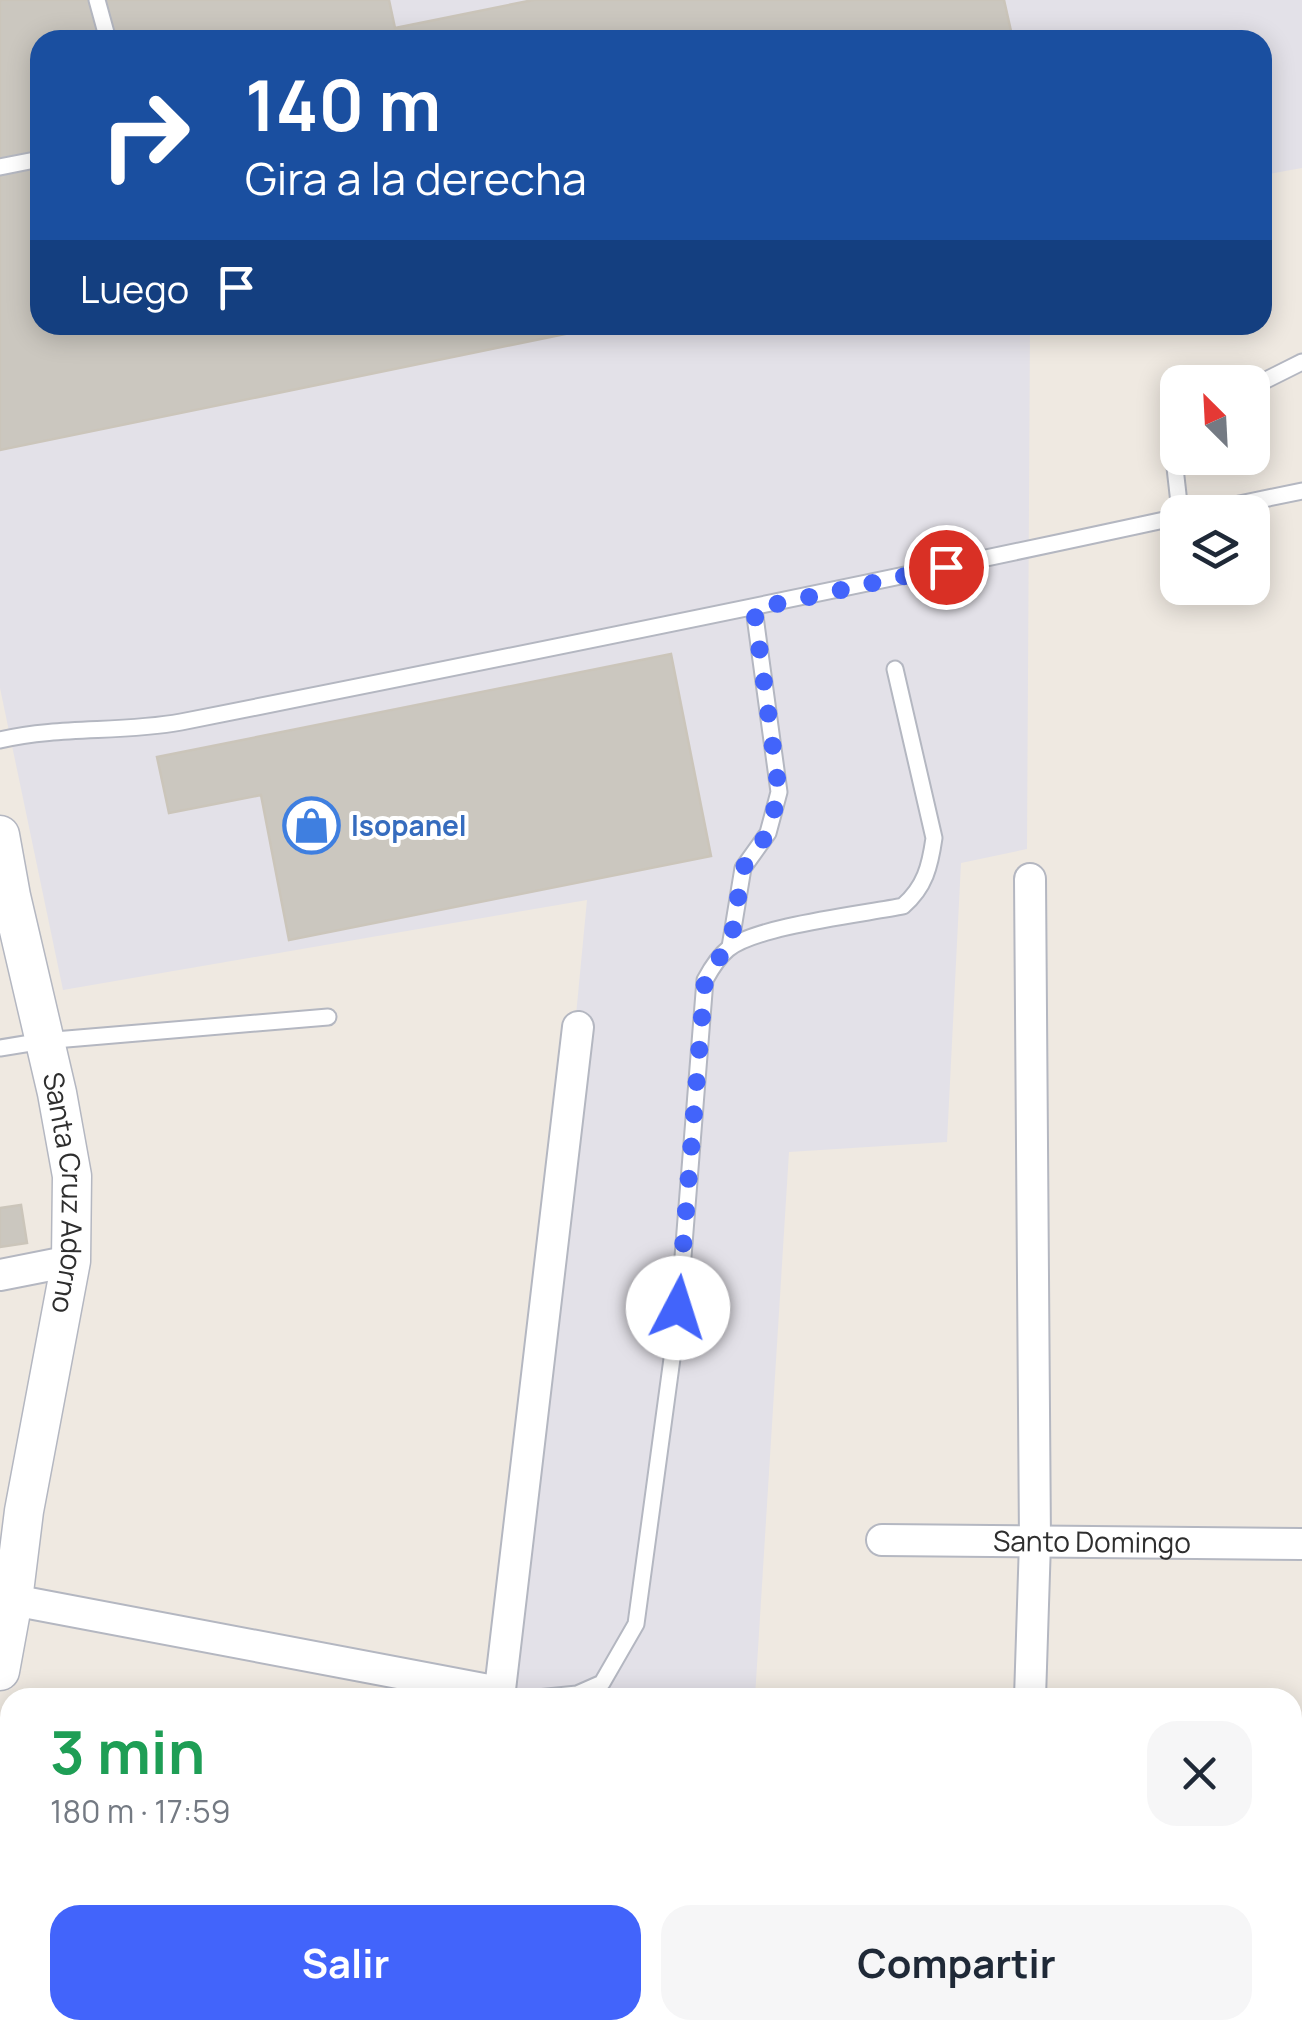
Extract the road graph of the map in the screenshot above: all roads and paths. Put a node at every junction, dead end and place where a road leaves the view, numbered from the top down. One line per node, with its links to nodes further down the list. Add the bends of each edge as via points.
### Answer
1 (98, 0): 2 (lane)
2 (106, 30)
3 (30, 161): 4 (lane)
4 (0, 167)
5 (1302, 362): 6 (lane)
6 (1270, 378)
7 (1302, 491): 8 (lane)
8 (1270, 498)
9 (1160, 519): 10 (lane)
10 (754, 609): 12 (lane, via 160,726); 15 (lane, via 779,792 768,833 743,868)
11 (895, 669): 15 (lane, via 934,838 919,892 902,906 756,934)
12 (0, 740)
13 (0, 834): 18 (street, Santa Cruz Adorno)
14 (1030, 879): 23 (street)
15 (730, 947): 29 (lane, via 705,980 678,1308 636,1624 602,1683)
16 (328, 1017): 18 (lane)
17 (578, 1028): 28 (street)
18 (43, 1042): 19 (lane); 20 (street, Santa Cruz Adorno, via 72,1176)
19 (0, 1048)
20 (71, 1262): 21 (street); 25 (street, Santa Cruz Adorno, via 18,1512)
21 (0, 1275)
22 (882, 1540): 23 (street, Santo Domingo)
23 (1034, 1542): 24 (street, Santo Domingo); 30 (street)
24 (1302, 1544)
25 (14, 1600): 26 (street, Santa Cruz Adorno); 27 (street)
26 (0, 1671)
27 (467, 1688)
28 (504, 1688)
29 (591, 1688)
30 (1030, 1688)

